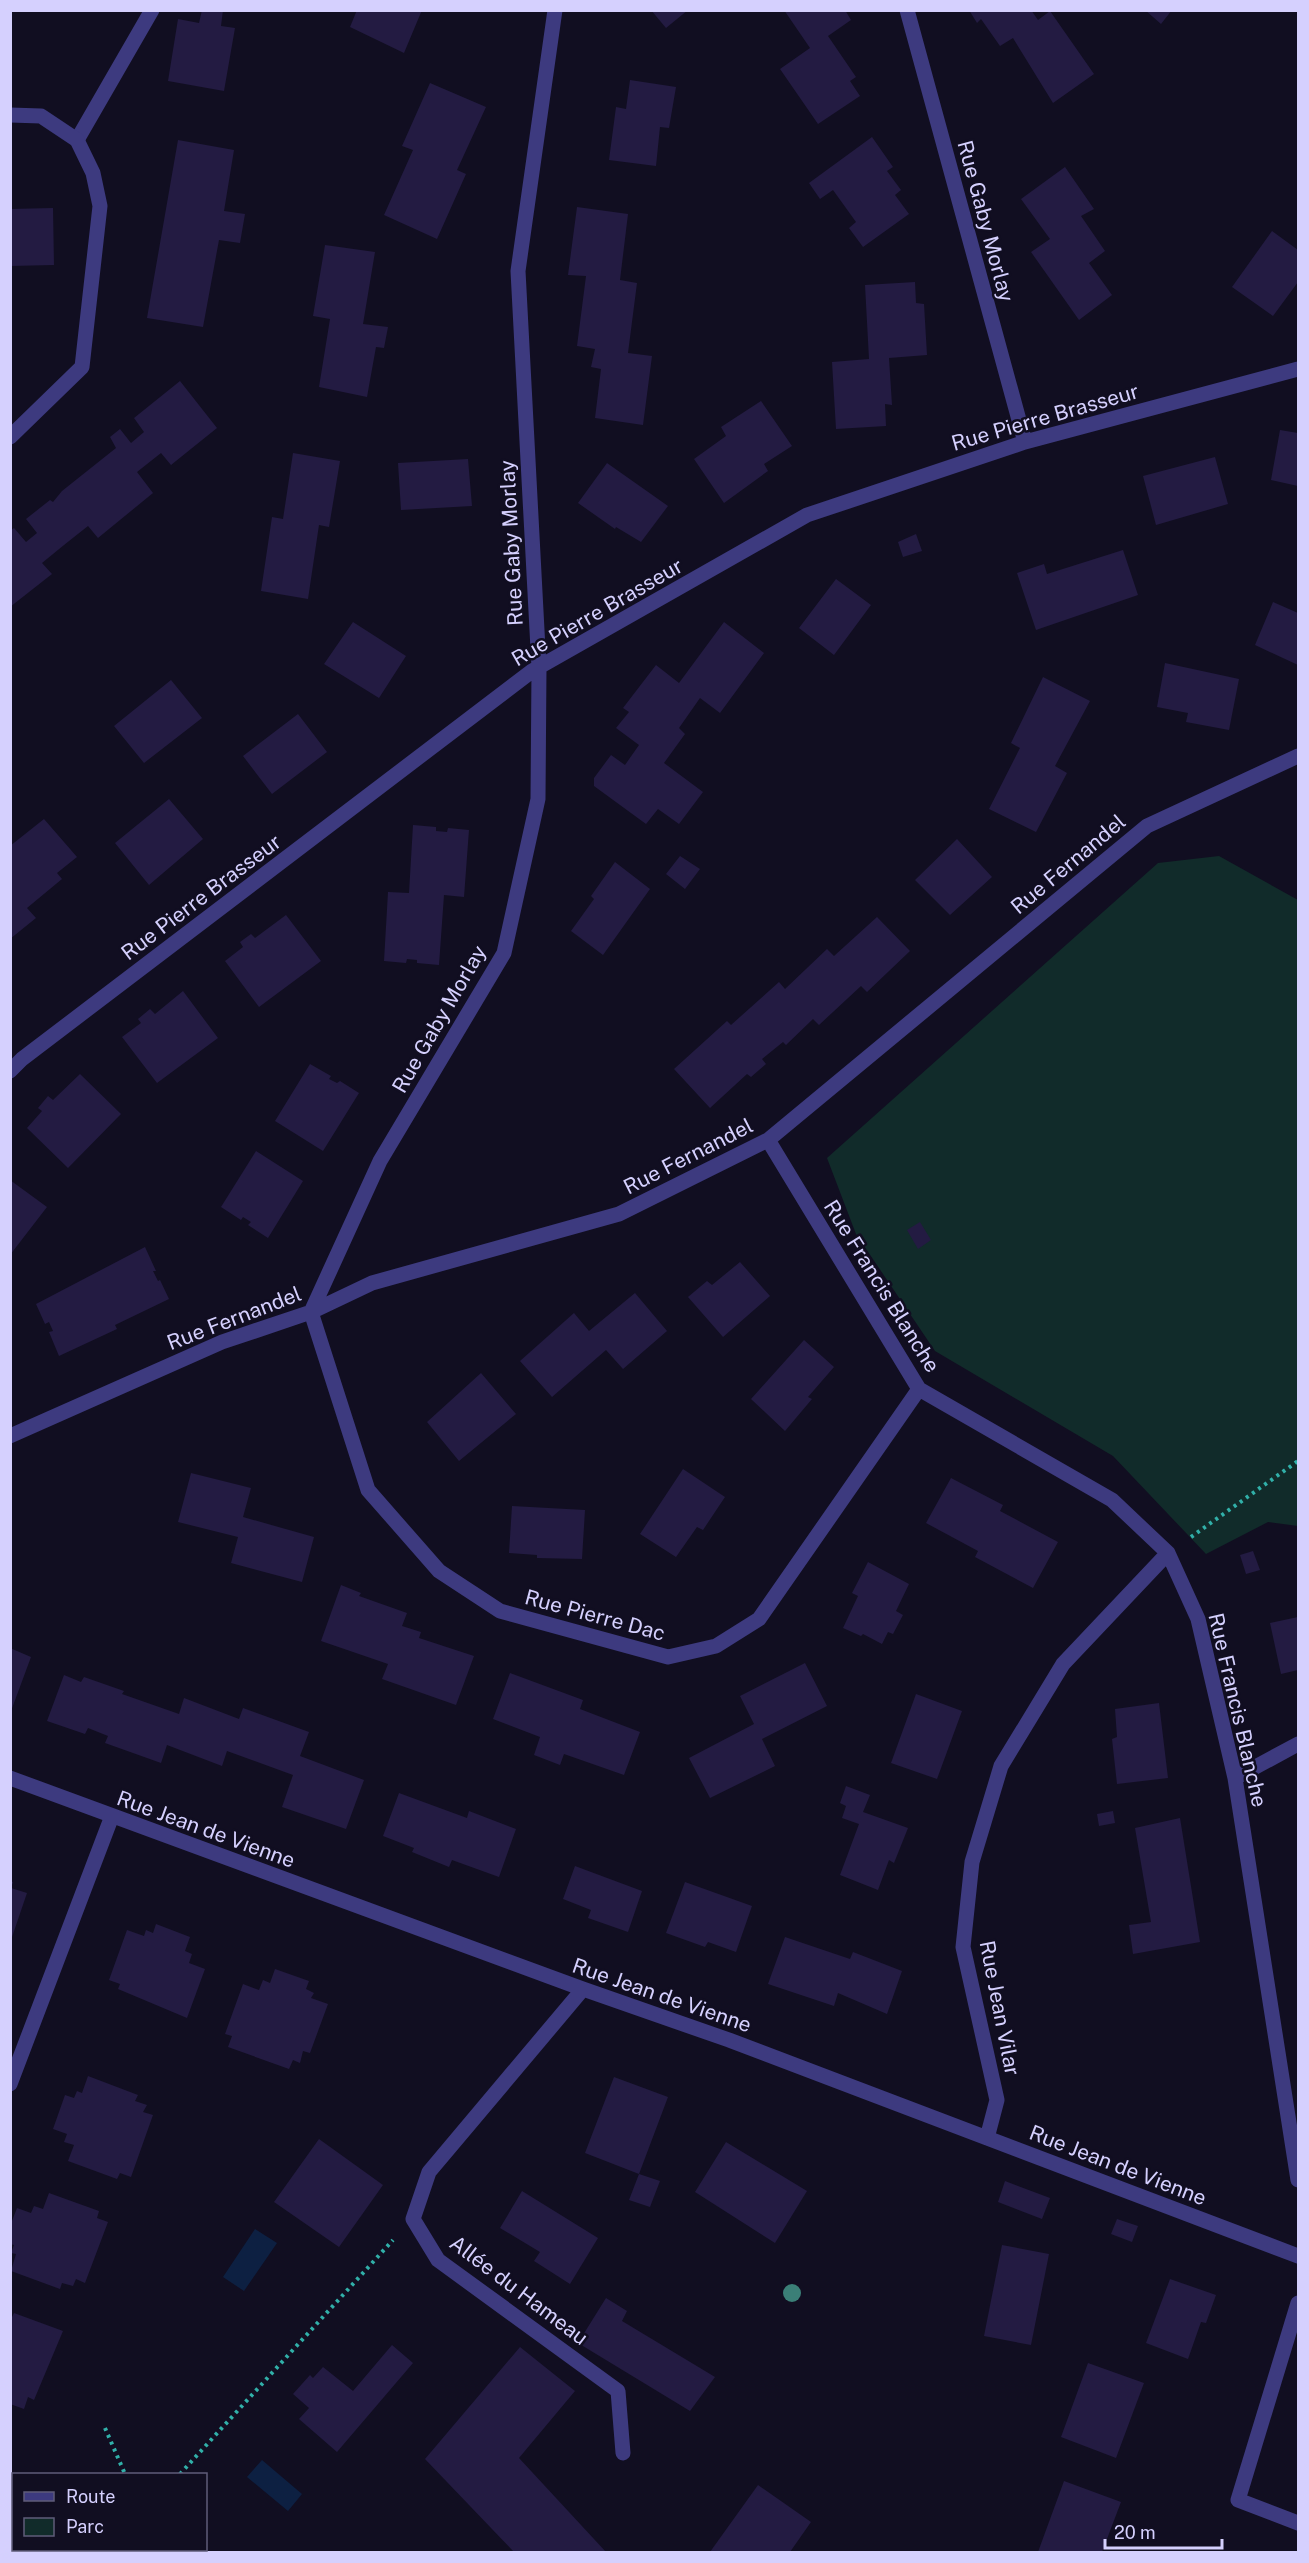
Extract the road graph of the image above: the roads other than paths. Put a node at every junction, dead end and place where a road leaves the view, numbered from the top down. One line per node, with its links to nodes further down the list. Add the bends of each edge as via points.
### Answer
1 (152, 10): 5 (street)
2 (555, 10): 9 (street, Rue Gaby Morlay, via 518,271)
3 (907, 10): 8 (street, Rue Gaby Morlay)
4 (10, 115): 5 (street, via 41,116)
5 (77, 140): 7 (street, via 93,173 100,206 82,367)
6 (1299, 369): 8 (street, Rue Pierre Brasseur)
7 (10, 437)
8 (1025, 442): 9 (street, Rue Pierre Brasseur, via 807,515)
9 (539, 668): 11 (street, Rue Pierre Brasseur); 13 (street, Rue Gaby Morlay, via 538,799 504,953 380,1161)
10 (1299, 756): 12 (street, Rue Fernandel, via 1147,825)
11 (10, 1071)
12 (768, 1140): 13 (street, Rue Fernandel, via 619,1214 372,1283); 14 (street, Rue Francis Blanche)
13 (311, 1312): 14 (street, Rue Pierre Dac, via 368,1490 439,1571 500,1611 668,1657 716,1646 759,1619); 15 (street, Rue Fernandel, via 222,1342)
14 (919, 1389): 16 (street, Rue Francis Blanche, via 1112,1500)
15 (10, 1436)
16 (1168, 1553): 19 (street, Rue Francis Blanche, via 1198,1619); 23 (street, Rue Jean Vilar, via 1063,1664 1001,1766 972,1862 963,1947 997,2100)
17 (1299, 1744): 19 (street)
18 (10, 1778): 20 (street, Rue Jean de Vienne)
19 (1235, 1778): 24 (street, Rue Francis Blanche)
20 (112, 1816): 21 (street, Rue Jean de Vienne); 22 (street)
21 (583, 1989): 23 (street, Rue Jean de Vienne); 27 (street, Allée du Hameau, via 429,2172 412,2219 438,2260 618,2391)
22 (10, 2084)
23 (987, 2138): 25 (street, Rue Jean de Vienne)
24 (1299, 2180)
25 (1299, 2256)
26 (1299, 2303): 28 (street, via 1238,2500)
27 (623, 2453)
28 (1299, 2523)

